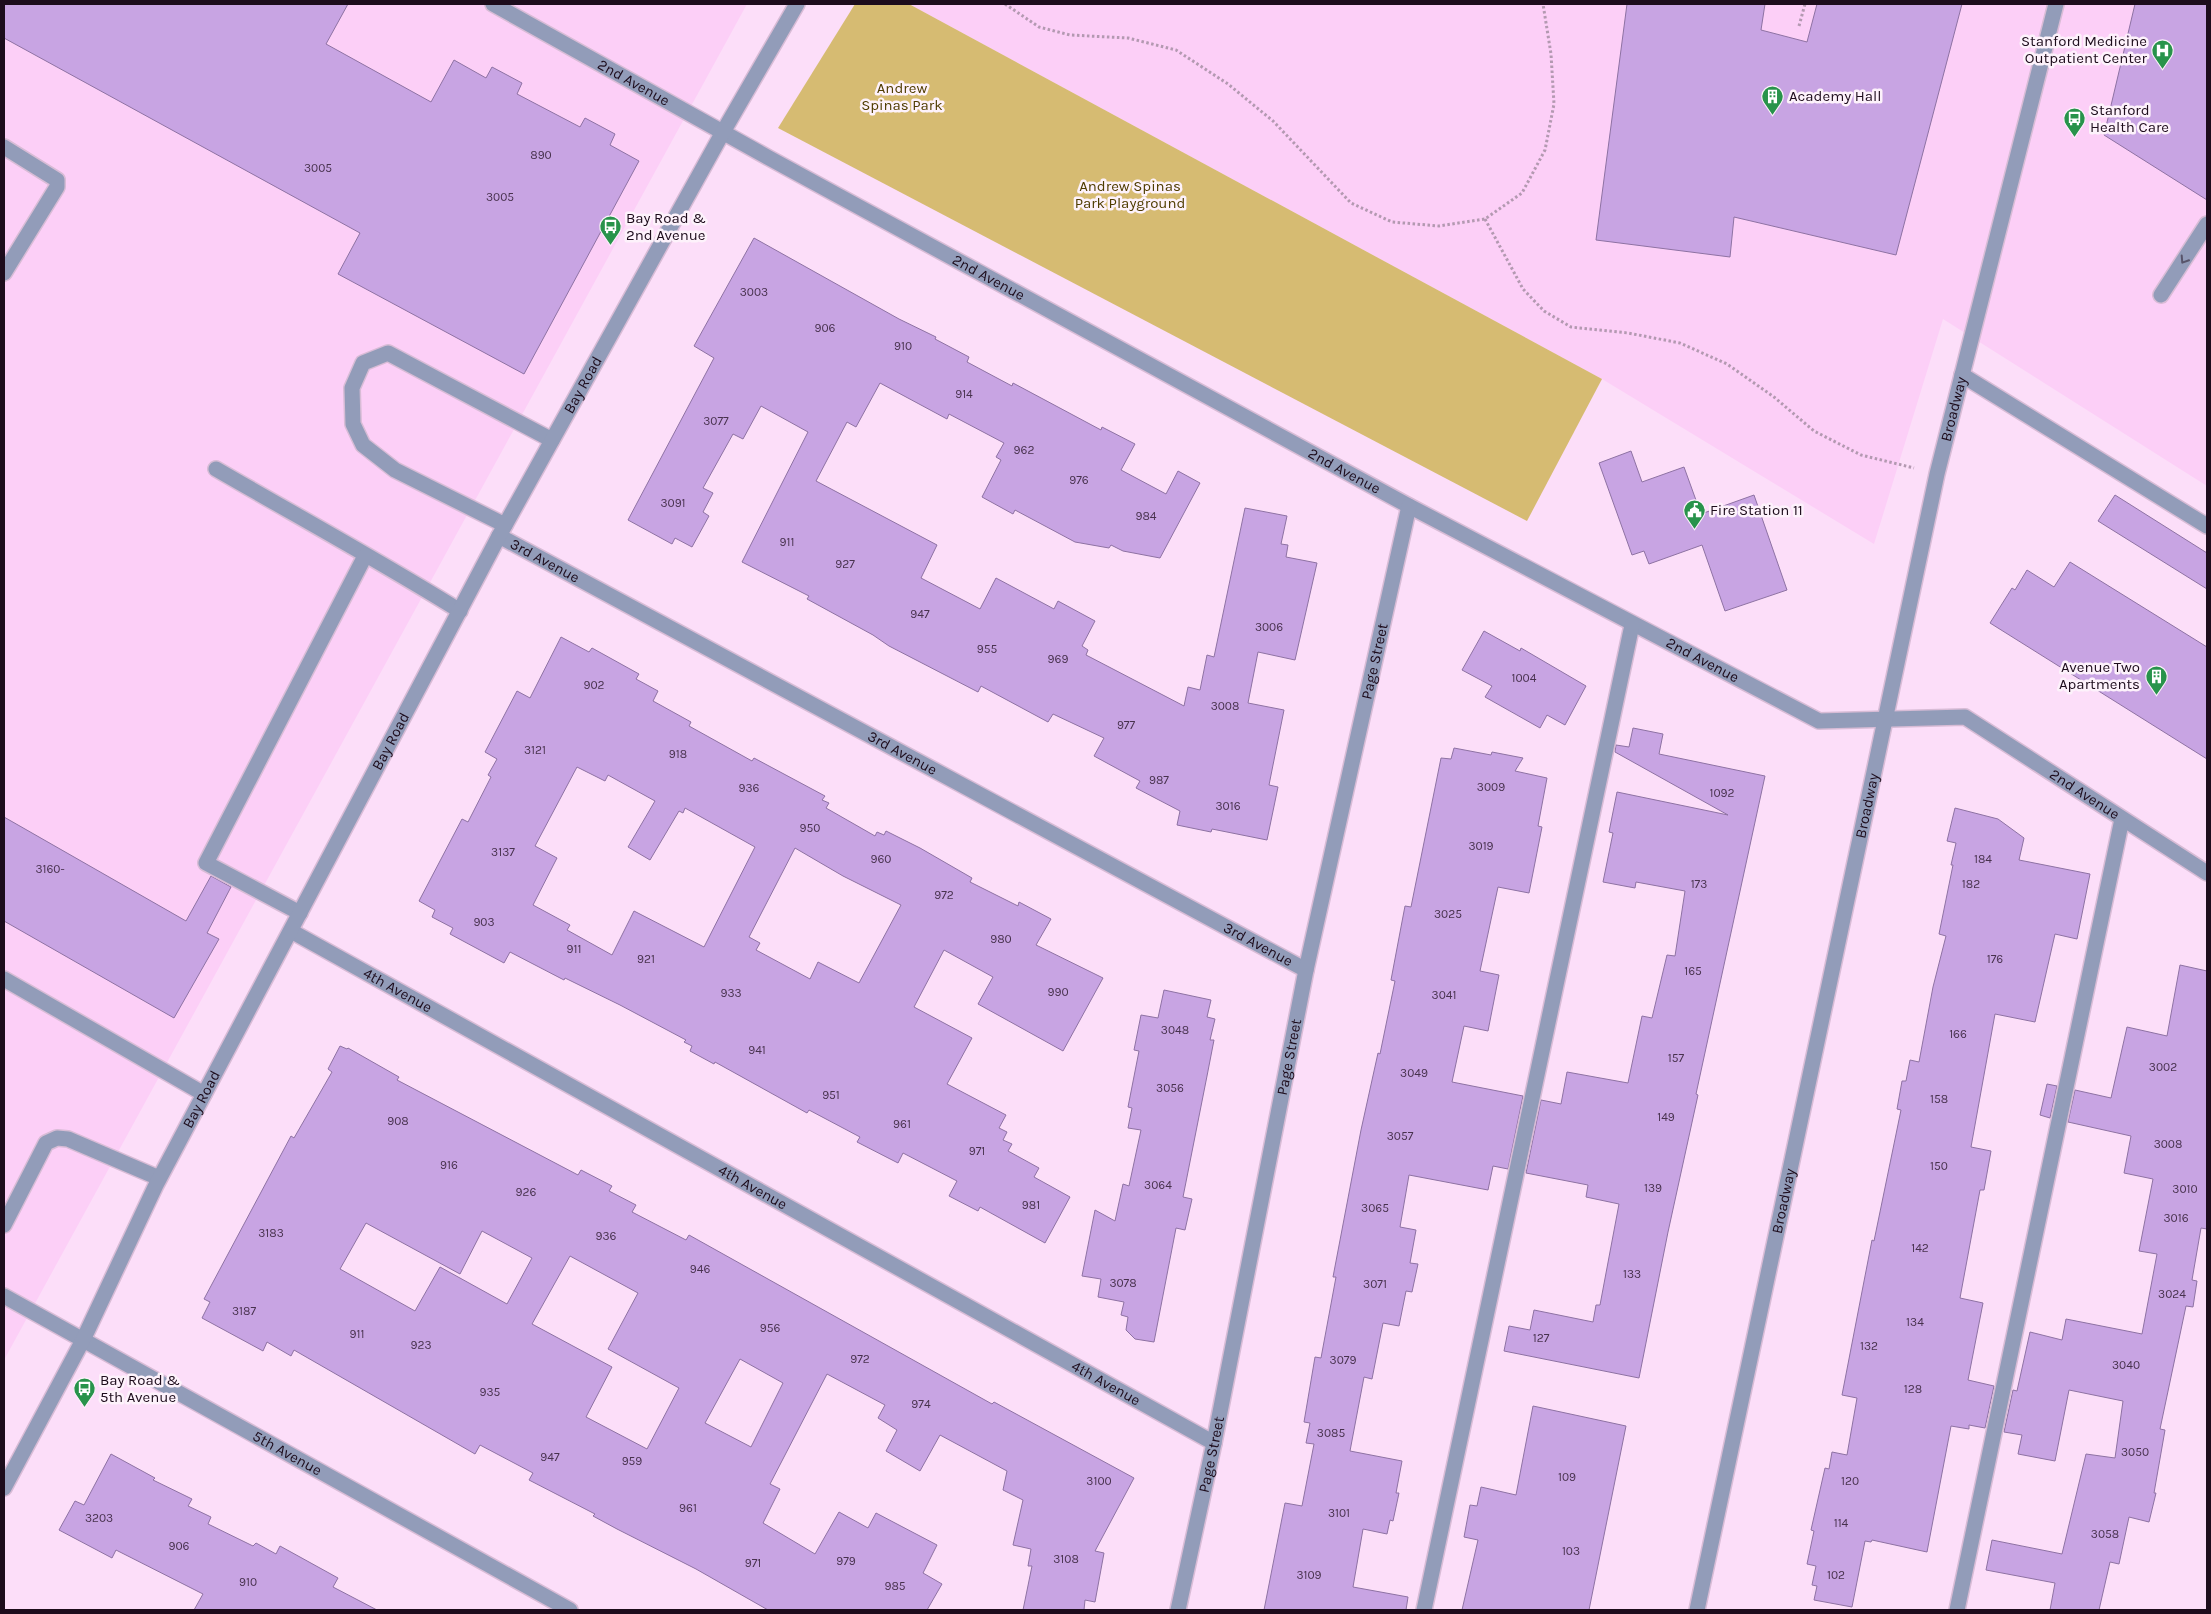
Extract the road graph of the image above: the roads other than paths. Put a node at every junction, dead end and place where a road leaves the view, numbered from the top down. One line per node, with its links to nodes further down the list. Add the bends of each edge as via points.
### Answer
1 (494, 4): 4 (street, 2nd Avenue)
2 (797, 4): 4 (street, Bay Road)
3 (2056, 4): 9 (street, Broadway)
4 (723, 132): 10 (street, Bay Road); 12 (street, 2nd Avenue)
5 (4, 147): 7 (street, via 57,180 57,186)
6 (2207, 224): 8 (street, one-way to 8)
7 (4, 274)
8 (2161, 296)
9 (1962, 375): 13 (street); 18 (street, Broadway, via 1936,474)
10 (552, 440): 14 (street, Bay Road); 14 (street, 3rd Avenue, via 388,353 363,363 352,388 352,424 363,445 395,470)
11 (216, 468): 15 (street)
12 (1408, 506): 17 (street, 2nd Avenue); 23 (street, Page Street)
13 (2207, 526)
14 (502, 530): 16 (street, Bay Road); 23 (street, 3rd Avenue)
15 (365, 556): 16 (street); 21 (street, via 206,863)
16 (460, 611): 21 (street, Bay Road)
17 (1632, 625): 18 (street, 2nd Avenue, via 1819,721); 34 (street)
18 (1884, 718): 19 (street, 2nd Avenue, via 1965,717); 35 (street, Broadway)
19 (2122, 819): 20 (street, 2nd Avenue); 36 (street)
20 (2207, 873)
21 (300, 913): 22 (street, Bay Road)
22 (291, 931): 25 (street, Bay Road); 30 (street, 4th Avenue)
23 (1306, 970): 30 (street, Page Street)
24 (4, 978): 25 (street)
25 (204, 1094): 26 (street, Bay Road)
26 (159, 1178): 27 (street, via 68,1139 57,1138 46,1143); 29 (street, Bay Road)
27 (4, 1225)
28 (4, 1296): 29 (street, 5th Avenue)
29 (84, 1340): 31 (street, Bay Road); 32 (street, 5th Avenue)
30 (1214, 1444): 33 (street, Page Street)
31 (4, 1488)
32 (570, 1610)
33 (1178, 1610)
34 (1424, 1610)
35 (1697, 1610)
36 (1957, 1610)

